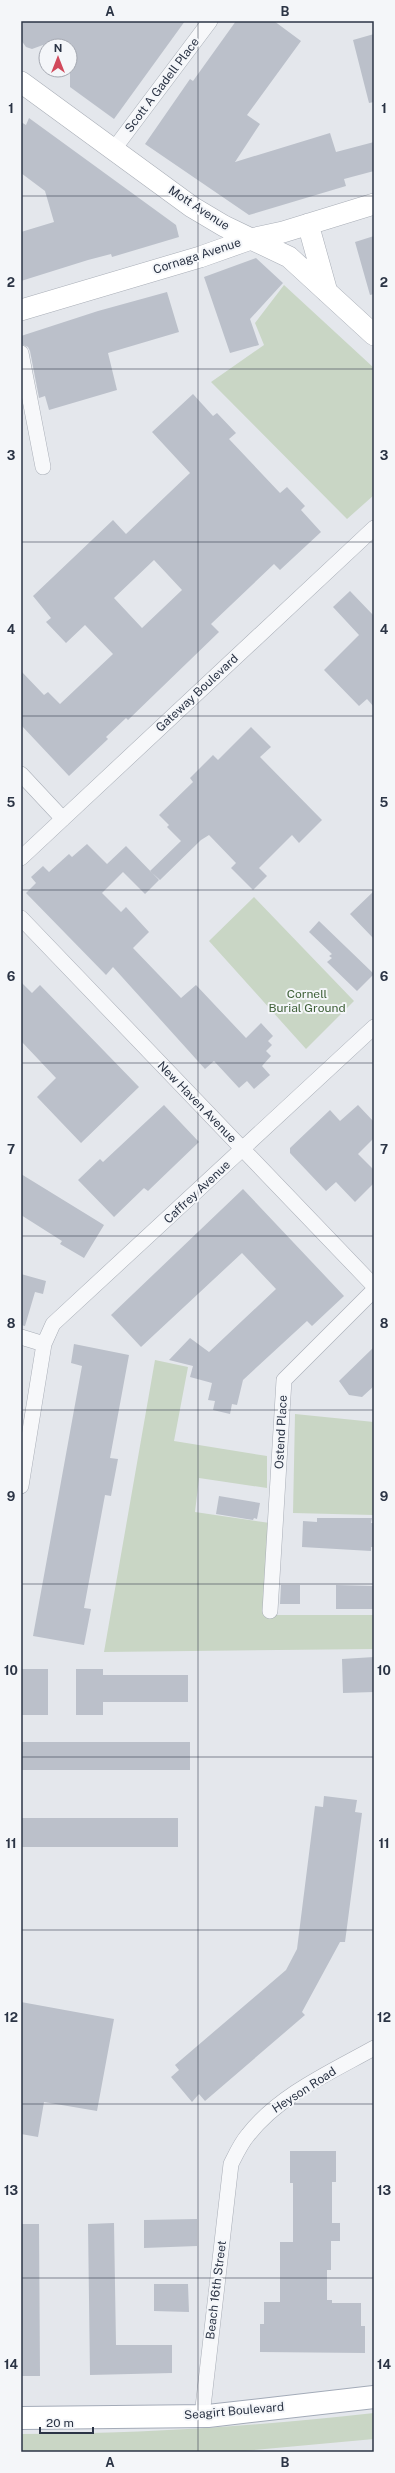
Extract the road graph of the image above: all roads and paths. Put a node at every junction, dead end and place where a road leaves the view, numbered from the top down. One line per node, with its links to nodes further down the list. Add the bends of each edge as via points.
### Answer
1 (210, 21): 3 (street, Scott A Gadell Place)
2 (21, 82): 3 (street, Mott Avenue)
3 (114, 149): 6 (street, Mott Avenue, via 192,207)
4 (374, 204): 5 (street, Cornaga Avenue)
5 (308, 224): 6 (street, Cornaga Avenue); 7 (street)
6 (251, 239): 7 (street, Mott Avenue, via 289,257); 8 (street, Cornaga Avenue, via 200,257)
7 (327, 292): 9 (street, Mott Avenue)
8 (21, 310)
9 (374, 335)
10 (21, 353): 11 (street)
11 (43, 467)
12 (374, 528): 14 (street, Gateway Boulevard)
13 (21, 774): 14 (street)
14 (63, 819): 15 (street, Gateway Boulevard)
15 (21, 858)
16 (21, 918): 18 (street, New Haven Avenue)
17 (374, 1027): 18 (street, Caffrey Avenue)
18 (243, 1150): 19 (street, New Haven Avenue); 22 (street, Caffrey Avenue, via 53,1324)
19 (371, 1276)
20 (374, 1290): 24 (street, Ostend Place, via 284,1380)
21 (21, 1337): 22 (street)
22 (44, 1344): 23 (street, Caffrey Avenue)
23 (21, 1486)
24 (270, 1611)
25 (374, 2048): 26 (street, Heyson Road, via 322,2076 270,2111 247,2135)
26 (231, 2164): 28 (street, Beach 16th Street)
27 (374, 2397): 28 (main road, Seagirt Boulevard)
28 (202, 2416): 29 (main road, Seagirt Boulevard)
29 (21, 2418)

